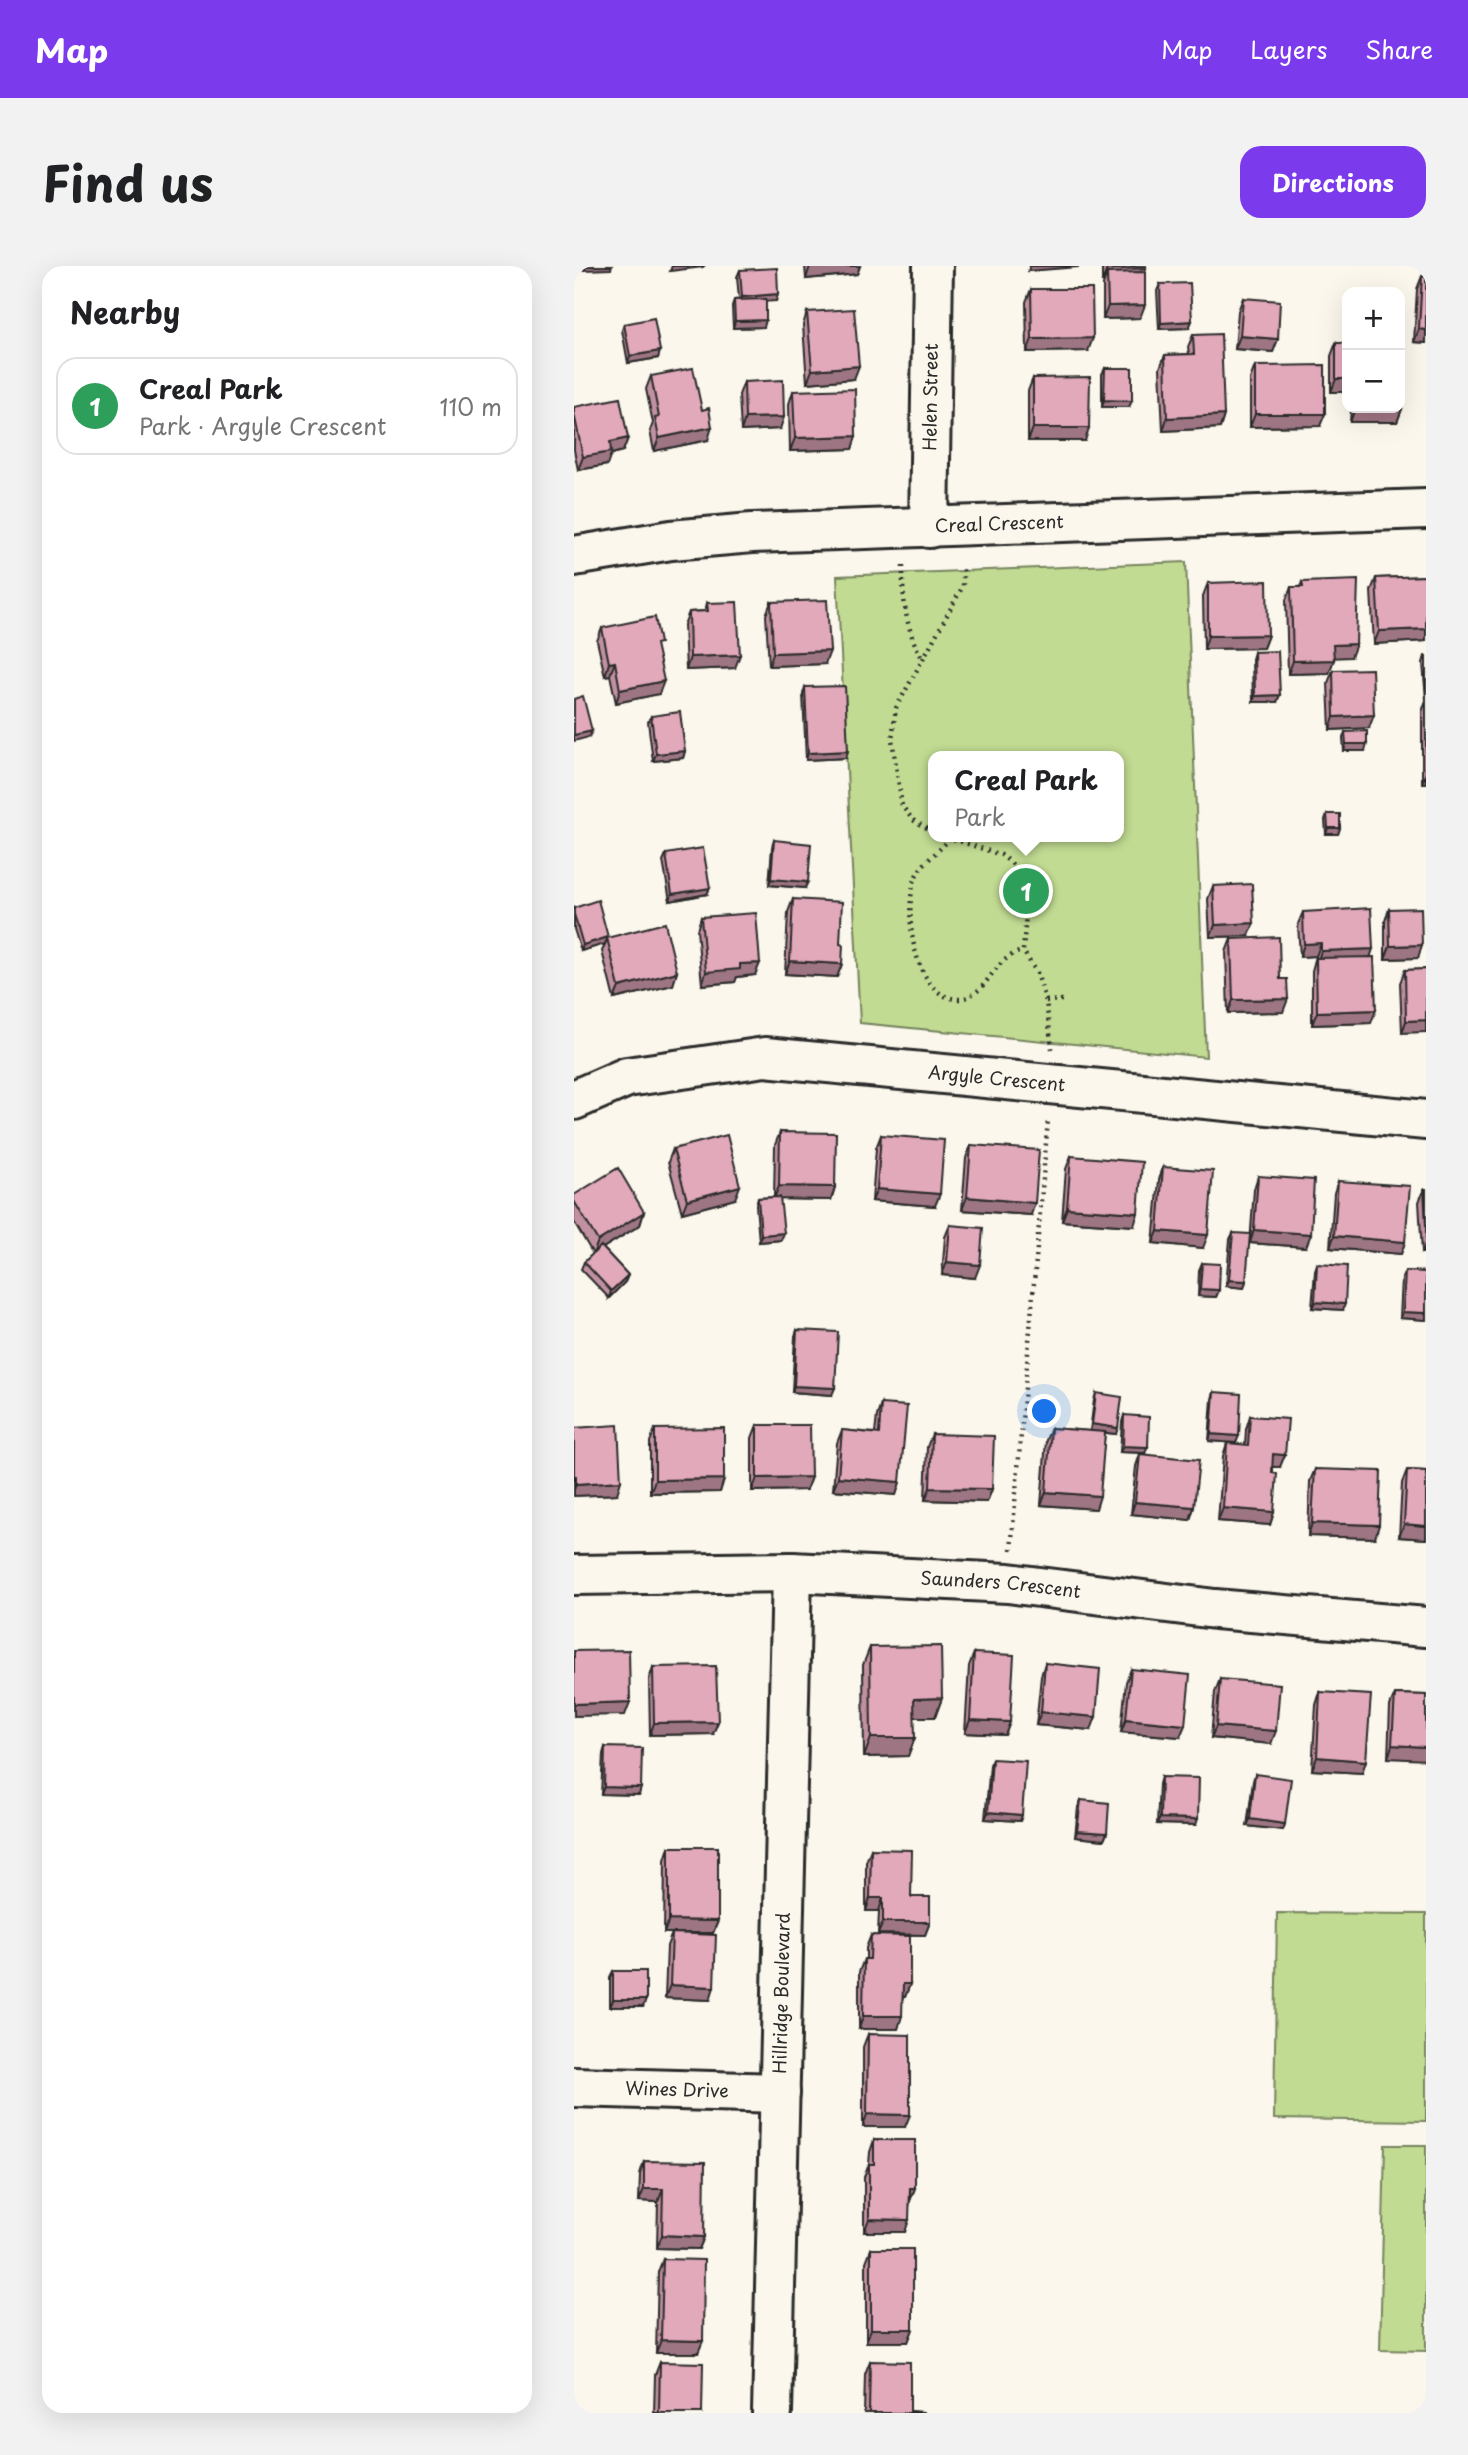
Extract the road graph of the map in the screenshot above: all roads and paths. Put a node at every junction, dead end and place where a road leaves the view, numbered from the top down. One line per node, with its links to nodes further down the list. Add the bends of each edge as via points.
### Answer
1 (933, 266): 3 (street, Helen Street)
2 (1426, 509): 3 (street, Creal Crescent)
3 (929, 528): 4 (street, Creal Crescent, via 739,534)
4 (574, 556)
5 (963, 565): 7 (path, via 963,586)
6 (903, 566): 7 (path, via 908,621)
7 (922, 657): 8 (path, via 896,708 892,739 902,806)
8 (928, 829)
9 (944, 842): 11 (path, via 915,876 912,920 917,963 937,989 960,999 977,992 1008,954)
10 (963, 842): 11 (path, via 1001,855 1023,873 1027,902)
11 (1023, 951): 13 (path, via 1037,973)
12 (1062, 1000): 13 (path)
13 (1046, 1001): 14 (path)
14 (1054, 1054)
15 (574, 1100): 16 (street, Argyle Crescent, via 626,1077 765,1057)
16 (1426, 1120)
17 (1048, 1126): 18 (path)
18 (1011, 1549)
19 (792, 1572): 20 (street, Saunders Crescent); 21 (street, Saunders Crescent, via 1007,1583 1215,1609); 23 (street, Hillridge Boulevard)
20 (574, 1575)
21 (1426, 1627)
22 (574, 2087): 23 (street, Wines Drive)
23 (780, 2092): 24 (street, Hillridge Boulevard)
24 (772, 2413)

